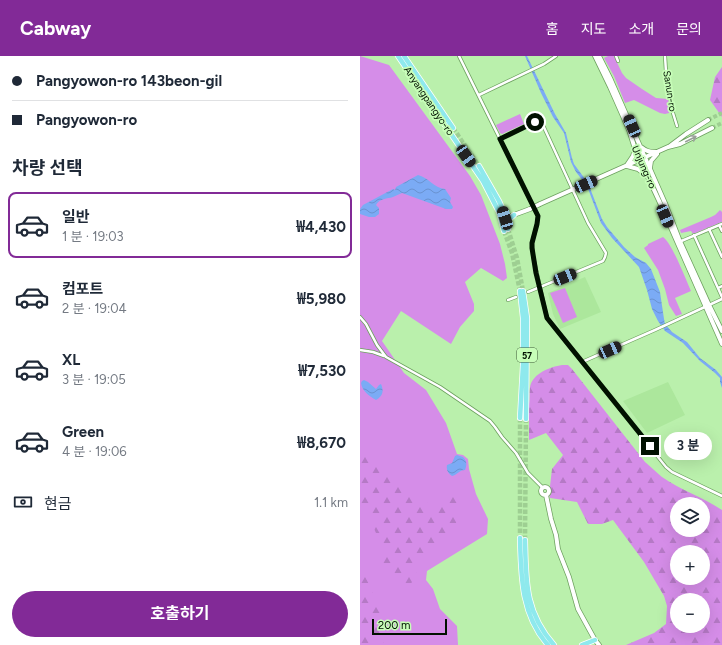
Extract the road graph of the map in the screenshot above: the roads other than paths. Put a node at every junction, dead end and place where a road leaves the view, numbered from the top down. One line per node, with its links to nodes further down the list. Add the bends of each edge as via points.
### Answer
1 (398, 56): 29 (main road, Anyangpangyo-ro, via 483,181)
2 (404, 56): 13 (main road, Anyangpangyo-ro)
3 (459, 56): 10 (street)
4 (556, 56): 10 (street)
5 (595, 56): 18 (main road, Unjung-ro)
6 (599, 56): 16 (main road, Unjung-ro)
7 (616, 56): 9 (street)
8 (665, 56): 12 (street, Sanun-ro)
9 (618, 61)
10 (479, 96): 15 (street)
11 (708, 120): 17 (main road)
12 (677, 126)
13 (453, 128)
14 (712, 128): 17 (main road, one-way to 14, via 680,144)
15 (500, 139): 26 (street, via 535,122 541,122); 37 (street, via 538,216 532,248)
16 (640, 147): 19 (main road, via 645,151); 20 (main road, Unjung-ro)
17 (668, 147): 19 (main road)
18 (635, 149): 21 (main road, Unjung-ro); 23 (main road)
19 (658, 152): 20 (main road); 24 (main road, via 651,162)
20 (645, 158): 21 (main road); 24 (main road, Unjung-ro)
21 (640, 160): 23 (main road); 25 (main road, Unjung-ro)
22 (479, 166): 27 (main road, Anyangpangyo-ro)
23 (627, 166): 25 (main road); 26 (main road)
24 (651, 172): 34 (main road, Unjung-ro)
25 (646, 175): 34 (main road, Unjung-ro)
26 (575, 189): 28 (main road, bridge); 37 (street, via 588,224 606,257 601,262)
27 (503, 210): 28 (main road); 29 (main road, Anyangpangyo-ro)
28 (514, 215): 29 (main road); 29 (main road, Anyangpangyo-ro, via 508,220 507,228)
29 (503, 219)
30 (721, 224): 31 (street); 32 (street)
31 (709, 229): 33 (street); 35 (street)
32 (722, 231)
33 (694, 235): 34 (street); 38 (street)
34 (679, 242): 43 (main road, Unjung-ro)
35 (722, 257)
36 (722, 286): 38 (street)
37 (540, 287): 39 (street); 49 (street, via 547,318)
38 (718, 288): 41 (street)
39 (523, 291): 50 (main road, 57, via 528,318)
40 (516, 297): 42 (street)
41 (722, 298): 43 (street)
42 (508, 300)
43 (707, 306): 45 (main road, Unjung-ro); 46 (main road, Unjung-ro); 49 (street)
44 (360, 317): 48 (street)
45 (722, 332)
46 (722, 344)
47 (360, 350): 48 (street)
48 (386, 357): 51 (street, via 440,387 490,421 516,453 528,473)
49 (582, 362): 52 (street, via 669,469)
50 (523, 418)
51 (543, 488): 53 (main road, via 541,493 546,495 560,557 578,609)
52 (722, 496)
53 (595, 640): 56 (main road); 57 (main road)
54 (548, 645): 55 (main road, via 529,614 526,602 521,575 523,539 529,601 541,628)
55 (554, 645)
56 (582, 645)
57 (598, 645)

